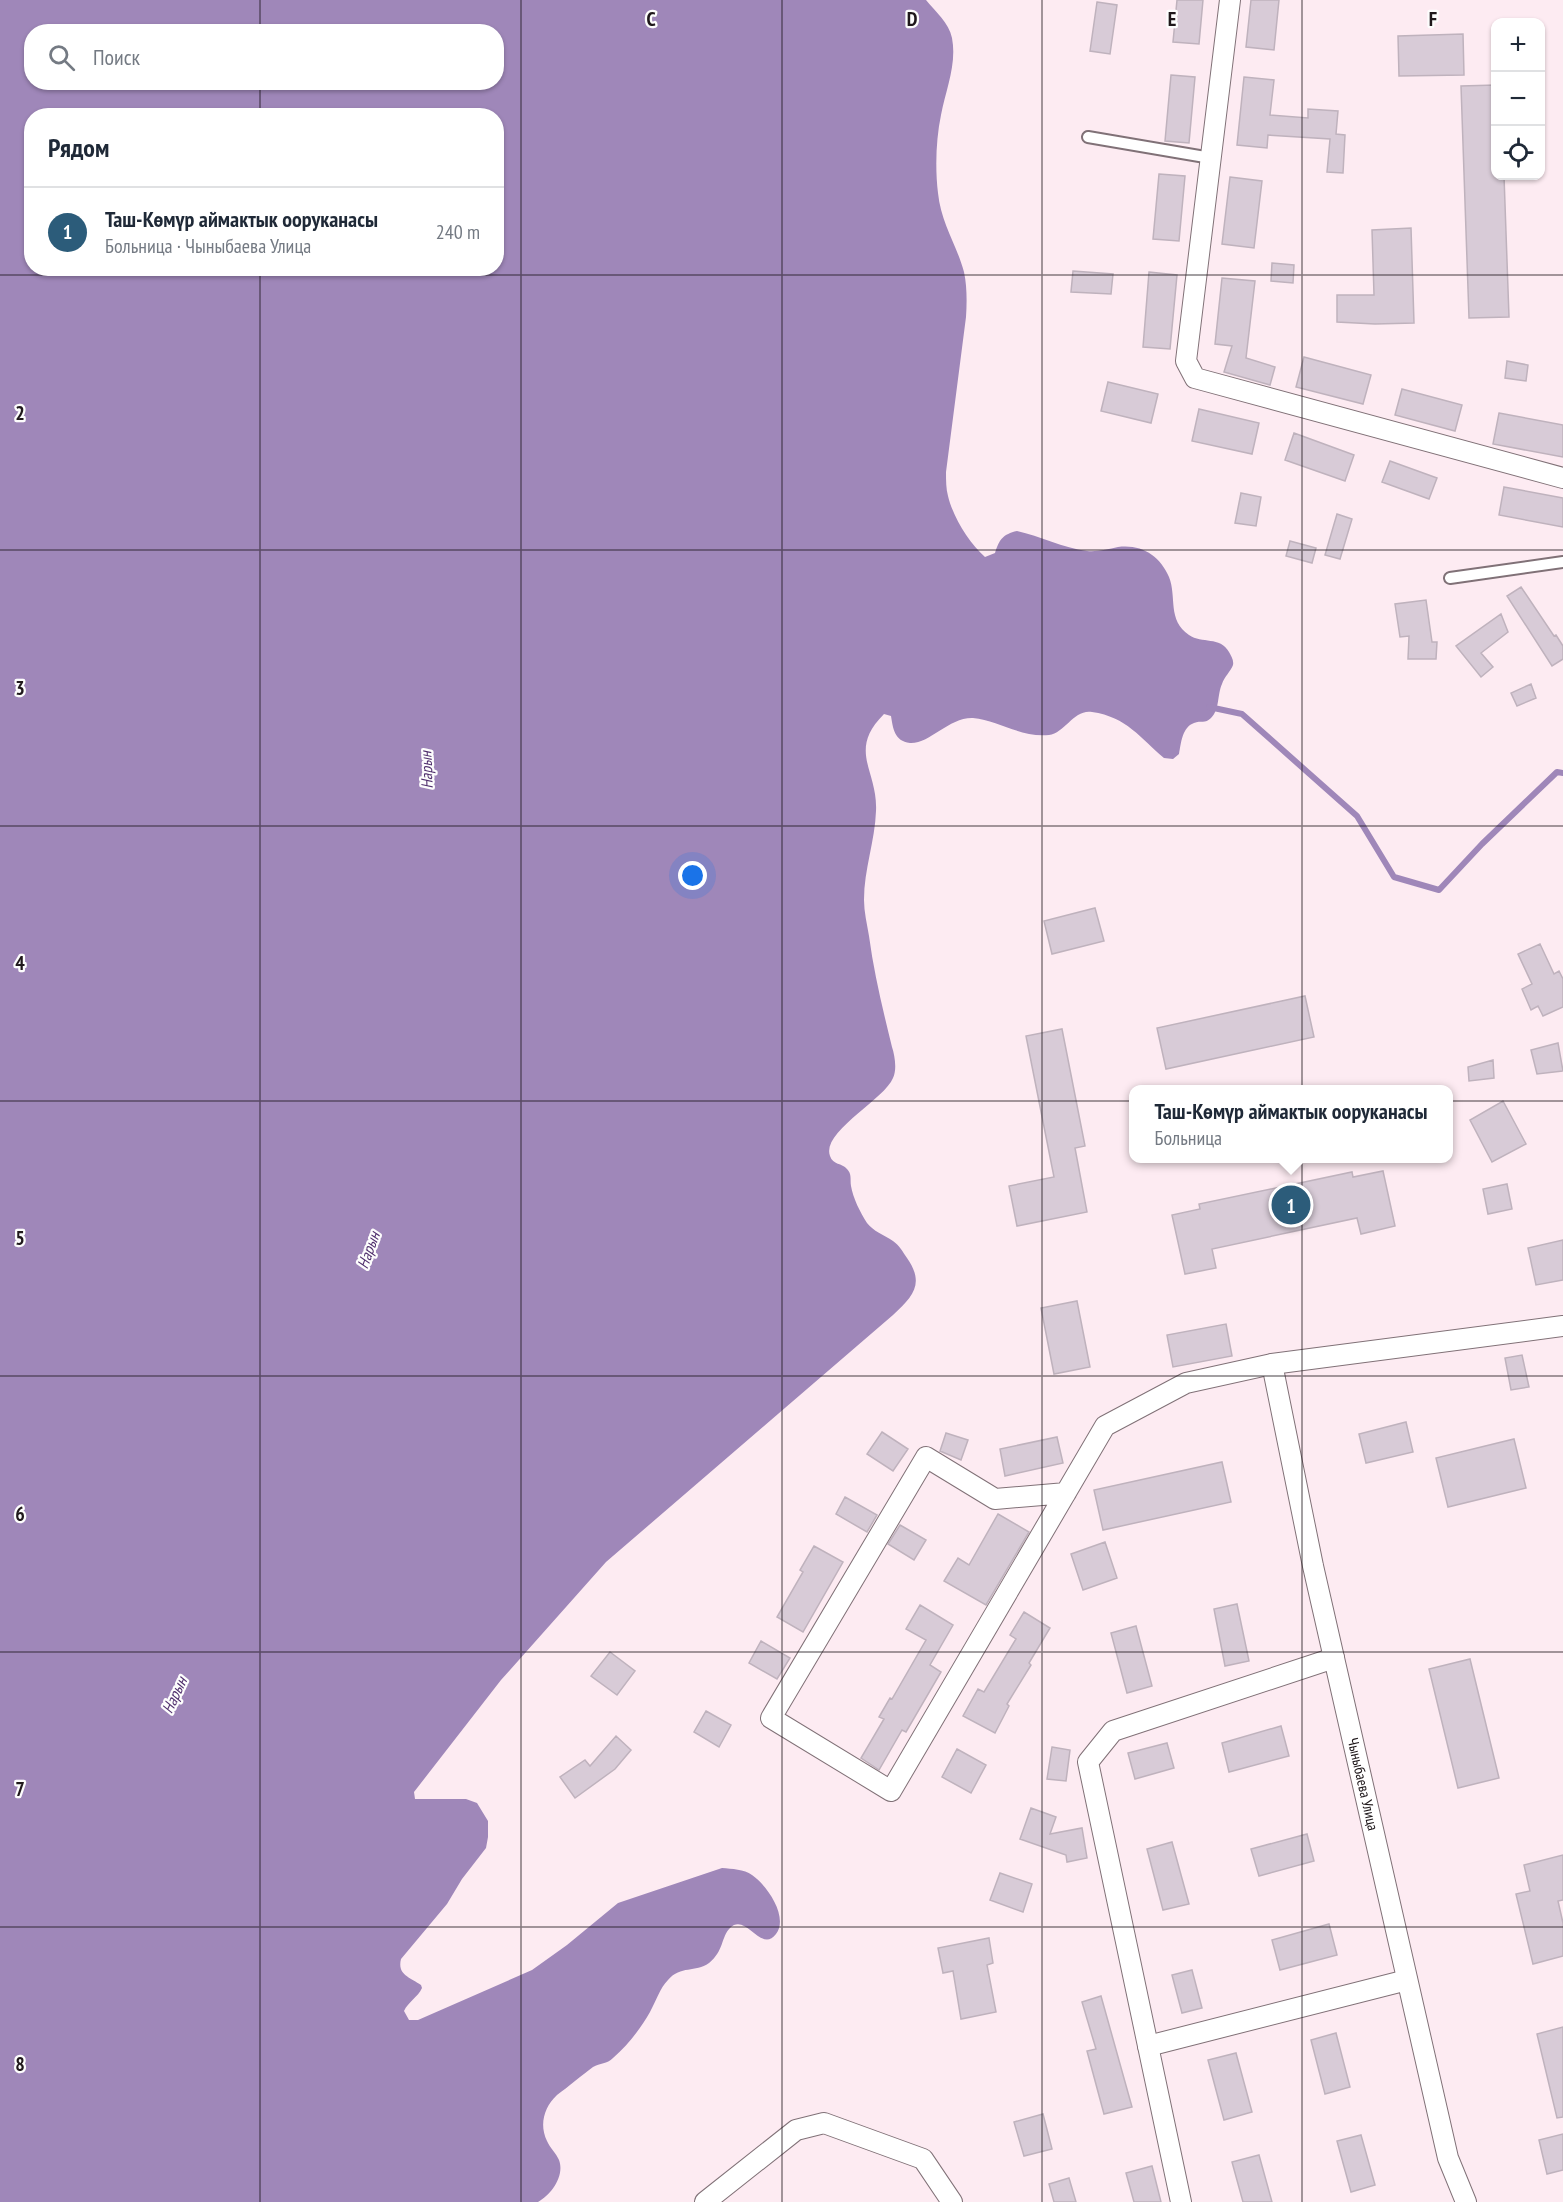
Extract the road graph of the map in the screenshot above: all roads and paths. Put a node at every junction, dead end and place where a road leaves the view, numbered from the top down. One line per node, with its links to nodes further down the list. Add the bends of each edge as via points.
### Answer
1 (1230, 0): 3 (street)
2 (1088, 137): 3 (lane)
3 (1211, 158): 4 (street, via 1186,361 1195,378)
4 (1563, 477)
5 (1563, 562): 6 (lane)
6 (1450, 578)
7 (1563, 1326): 8 (street)
8 (1272, 1364): 9 (street, via 1186,1383 1105,1426); 10 (street, Чыныбаева Улица)
9 (1066, 1493): 9 (street, via 995,1499 926,1457 771,1718 891,1791)
10 (1334, 1658): 11 (street, Чыныбаева Улица); 12 (street, via 1113,1731 1088,1762)
11 (1407, 1980): 12 (street); 16 (street, Чыныбаева Улица, via 1448,2158)
12 (1149, 2046): 15 (street)
13 (705, 2202): 14 (street, via 796,2130 824,2123 923,2159)
14 (952, 2202)
15 (1181, 2202)
16 (1466, 2202)

